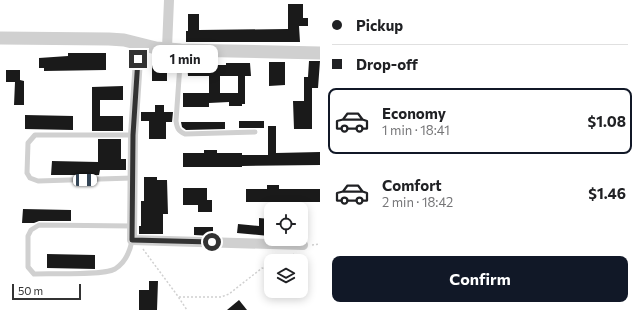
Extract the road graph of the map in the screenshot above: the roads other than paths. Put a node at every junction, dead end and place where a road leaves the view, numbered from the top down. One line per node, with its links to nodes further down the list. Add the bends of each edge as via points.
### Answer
1 (169, 0): 4 (street)
2 (0, 38): 3 (street, via 109,38)
3 (139, 44): 4 (street); 8 (street)
4 (167, 48): 5 (street)
5 (181, 50): 6 (street); 7 (lane, via 177,129 185,134)
6 (320, 53)
7 (255, 132)
8 (133, 135): 9 (street); 9 (lane, via 35,136 28,143 27,173 30,178 38,181)
9 (132, 178): 10 (street)
10 (132, 226): 11 (street); 11 (lane, via 39,225 31,230 28,236 28,267 34,274 110,271 126,258)
11 (134, 240): 12 (street)
12 (264, 244)

